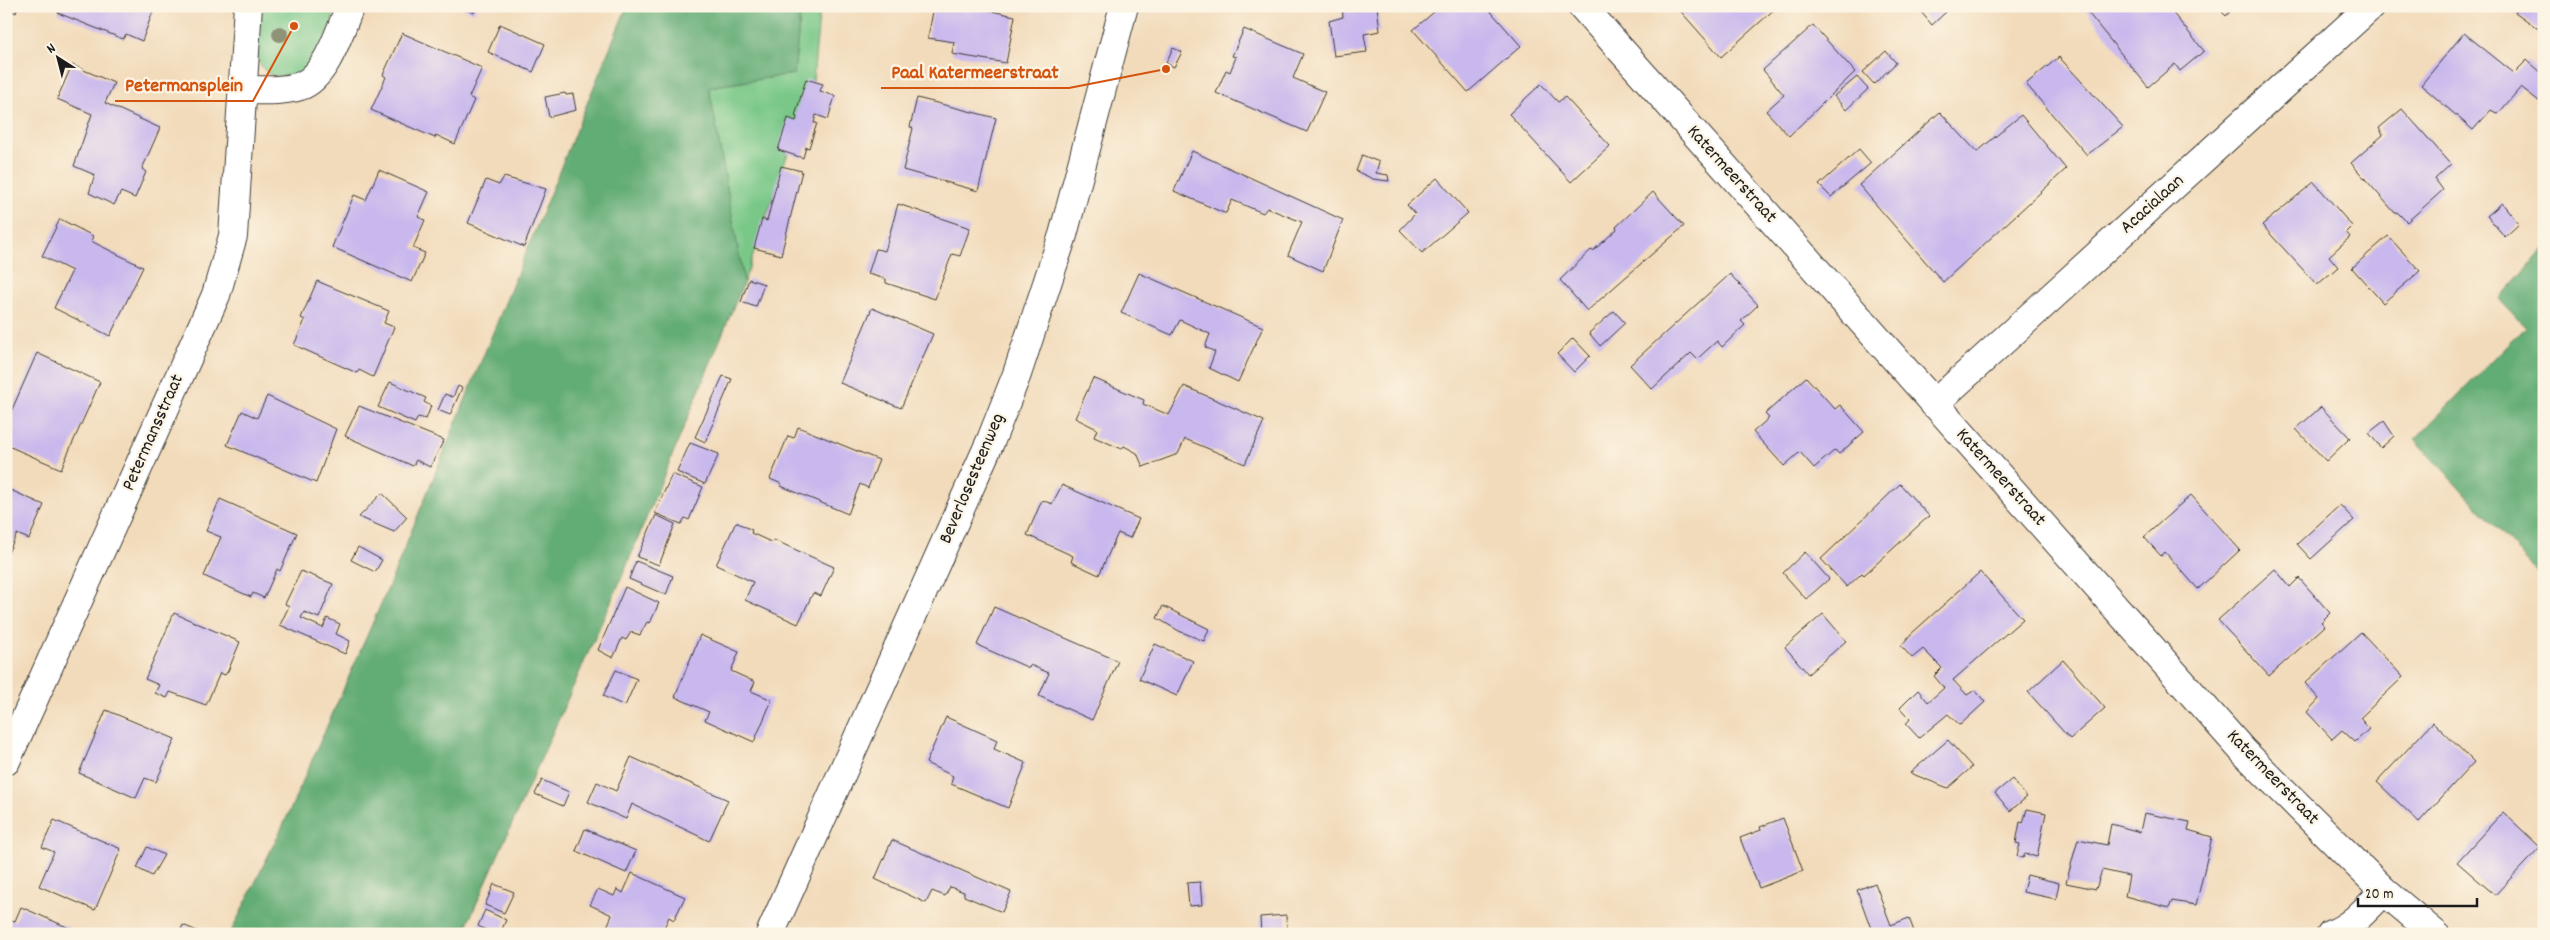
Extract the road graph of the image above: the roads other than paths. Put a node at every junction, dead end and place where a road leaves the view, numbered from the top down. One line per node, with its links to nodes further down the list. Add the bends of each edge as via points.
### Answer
1 (248, 6): 6 (street, Petermansstraat)
2 (350, 6): 6 (street, via 315,78 301,86 281,90)
3 (1124, 6): 10 (street, Beverlosesteenweg, via 1063,235 1017,374 991,440)
4 (1582, 6): 7 (street, Katermeerstraat)
5 (2371, 6): 7 (street, Acacialaan)
6 (242, 90): 8 (street, Petermansstraat, via 233,236 216,295)
7 (1934, 404): 9 (street, Katermeerstraat, via 2244,752)
8 (6, 761)
9 (2384, 891): 11 (street, via 2361,914); 12 (street, Katermeerstraat)
10 (770, 934)
11 (2331, 934)
12 (2435, 934)

